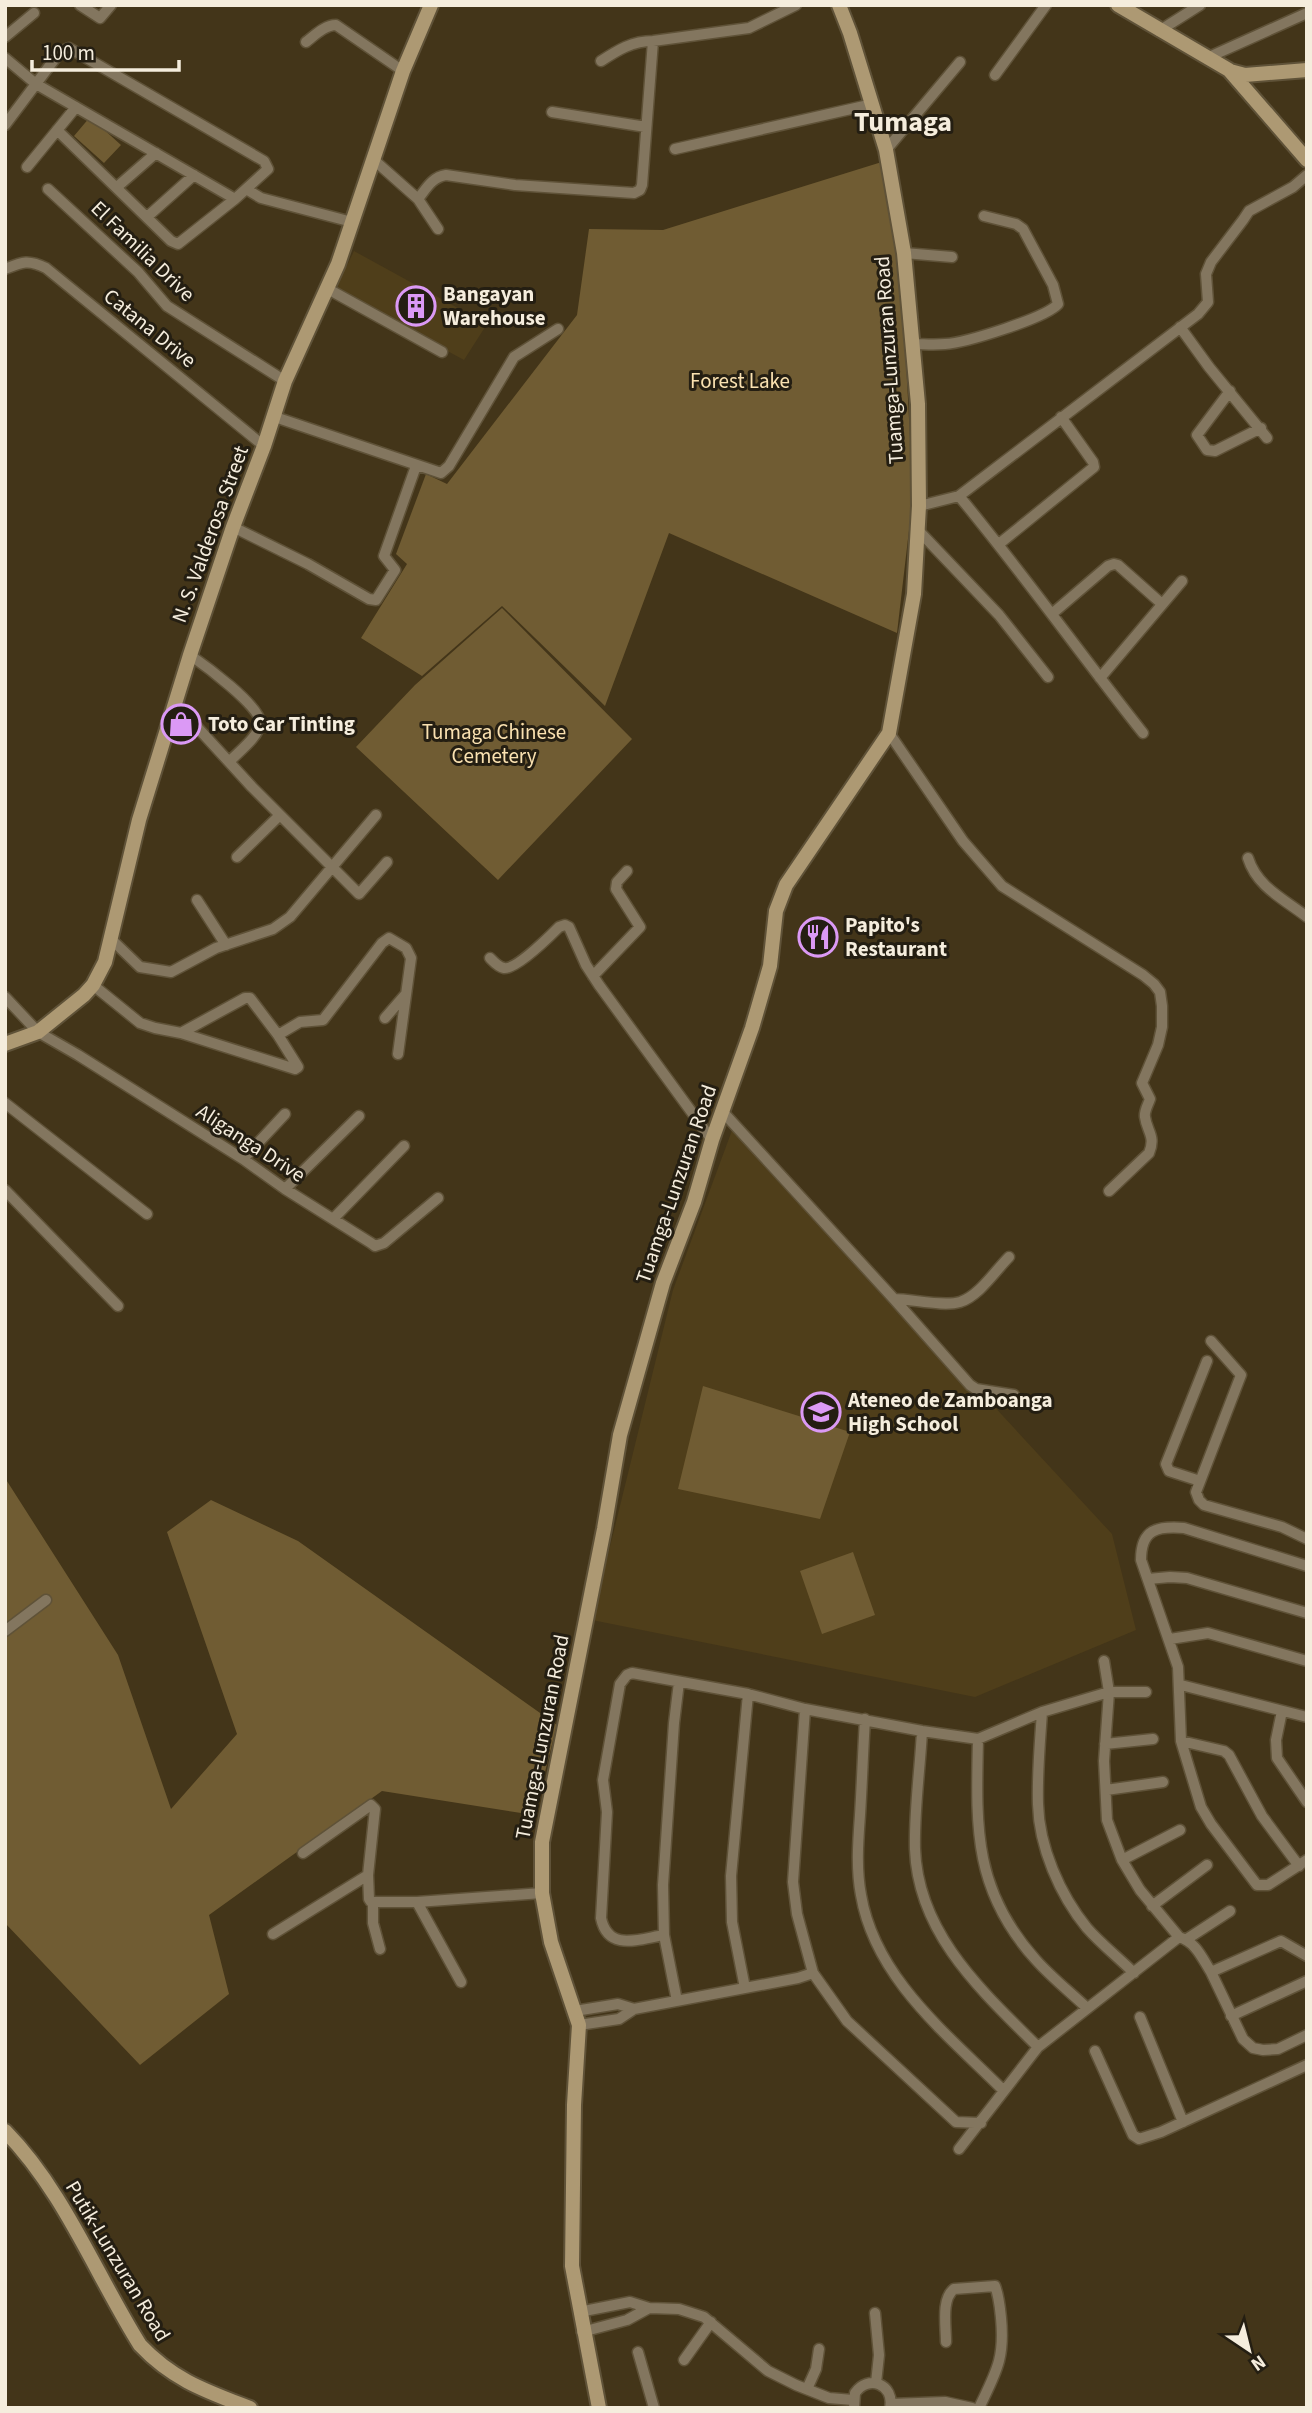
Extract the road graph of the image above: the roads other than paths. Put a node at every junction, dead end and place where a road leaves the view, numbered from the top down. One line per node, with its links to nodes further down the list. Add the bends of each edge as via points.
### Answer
1 (80, 5): 2 (street, via 100,18)
2 (111, 5)
3 (431, 5): 21 (street, N. S. Valderosa Street)
4 (796, 5): 14 (street, via 749,28)
5 (839, 5): 24 (street, Tuamga-Lunzuran Road)
6 (1046, 5): 22 (street)
7 (1118, 5): 11 (street)
8 (1200, 5): 11 (street)
9 (34, 13): 12 (street)
10 (1307, 13): 15 (street)
11 (1159, 31): 15 (street)
12 (5, 37)
13 (306, 41): 21 (street, via 336,25)
14 (653, 41): 17 (street, via 639,41); 28 (street)
15 (1209, 57): 19 (street)
16 (5, 58): 23 (street)
17 (601, 61)
18 (960, 62): 31 (street)
19 (1229, 70): 20 (street, via 1245,75); 34 (street)
20 (1307, 70)
21 (403, 71): 33 (street, N. S. Valderosa Street)
22 (995, 75)
23 (36, 84): 25 (street); 27 (street); 40 (street, via 60,52 69,48 264,161 268,169)
24 (873, 104): 30 (street); 31 (street, Tuamga-Lunzuran Road)
25 (76, 107): 29 (street); 32 (street)
26 (552, 112): 28 (street)
27 (5, 125)
28 (646, 127): 42 (street, via 642,185 634,193 515,186 446,175 433,180)
29 (57, 130): 35 (street); 38 (street)
30 (675, 149)
31 (887, 150): 47 (street, Tuamga-Lunzuran Road)
32 (156, 153): 36 (street); 38 (street)
33 (374, 160): 42 (street); 45 (street, N. S. Valderosa Street)
34 (1307, 160)
35 (27, 167)
36 (194, 174): 41 (street); 43 (street)
37 (1307, 174): 51 (street, via 1249,211 1211,262 1206,274 1208,302)
38 (117, 187): 43 (street)
39 (48, 189): 55 (street, El Familia Drive, via 138,272 167,306)
40 (246, 189): 41 (street); 45 (street, via 261,198)
41 (235, 199): 43 (street, via 178,244)
42 (418, 200): 46 (street)
43 (146, 216)
44 (984, 216): 53 (street, via 1023,229 1053,285 1058,304 1030,320 963,341)
45 (352, 222): 50 (street, N. S. Valderosa Street)
46 (438, 229)
47 (904, 253): 48 (street); 53 (street, Tuamga-Lunzuran Road)
48 (952, 257)
49 (5, 269): 61 (street, Catana Drive, via 22,262 46,268)
50 (328, 289): 54 (street); 55 (street, N. S. Valderosa Street)
51 (1180, 327): 56 (street); 58 (street)
52 (558, 330): 62 (street, via 514,356 444,471)
53 (912, 344): 64 (street, Tuamga-Lunzuran Road)
54 (442, 352)
55 (285, 381): 57 (street, N. S. Valderosa Street)
56 (1230, 391): 59 (street); 59 (street, via 1197,435 1207,450 1215,451)
57 (275, 417): 61 (street, N. S. Valderosa Street); 62 (street)
58 (1061, 417): 63 (street); 67 (street, via 1094,467)
59 (1261, 428): 60 (street)
60 (1267, 438)
61 (264, 446): 65 (street, N. S. Valderosa Street)
62 (416, 466): 65 (street, via 384,556 395,570 376,600)
63 (959, 496): 64 (street); 67 (street)
64 (919, 506): 66 (street, Tuamga-Lunzuran Road)
65 (233, 527): 71 (street, N. S. Valderosa Street)
66 (917, 529): 72 (street, via 999,615); 75 (street, Tuamga-Lunzuran Road, via 914,594)
67 (999, 544): 70 (street)
68 (1182, 582): 69 (street)
69 (1162, 604): 70 (street, via 1114,564); 73 (street)
70 (1053, 613): 73 (street)
71 (190, 655): 74 (street, N. S. Valderosa Street); 77 (street, via 215,671 259,717 255,734)
72 (1048, 677)
73 (1100, 678): 76 (street)
74 (176, 703): 77 (street); 87 (street, N. S. Valderosa Street, via 139,820)
75 (889, 733): 101 (street, Tuamga-Lunzuran Road, via 786,885 776,911 770,966); 109 (street, via 963,841 1002,886 1143,975 1160,992 1162,1027 1142,1080 1150,1099 1145,1117 1152,1147)
76 (1143, 733)
77 (229, 762): 78 (street)
78 (280, 815): 80 (street); 83 (street)
79 (376, 815): 83 (street)
80 (237, 857)
81 (1248, 858): 86 (street, via 1259,881)
82 (387, 862): 83 (street, via 359,894)
83 (331, 868): 88 (street, via 283,923)
84 (627, 871): 90 (street, via 615,889 640,927)
85 (197, 900): 88 (street)
86 (1307, 917)
87 (111, 939): 88 (street, via 140,967 162,972); 91 (street, N. S. Valderosa Street)
88 (226, 945)
89 (490, 958): 90 (street, via 509,968 565,925 573,932)
90 (593, 976): 104 (street)
91 (93, 985): 95 (street, N. S. Valderosa Street); 96 (street, via 140,1023)
92 (405, 994): 94 (street); 97 (street, via 411,958 405,948 389,939 323,1020 300,1022); 99 (street)
93 (5, 997): 95 (street, Aliganga Drive)
94 (385, 1018)
95 (38, 1032): 98 (street, N. S. Valderosa Street); 106 (street, Aliganga Drive)
96 (180, 1033): 97 (street, via 250,998); 97 (street, via 297,1069)
97 (278, 1035)
98 (5, 1044)
99 (398, 1054)
100 (5, 1103): 111 (street)
101 (722, 1111): 104 (street, Tuamga-Lunzuran Road); 114 (street)
102 (285, 1114): 106 (street)
103 (359, 1116): 107 (street)
104 (712, 1140): 153 (street, Tuamga-Lunzuran Road, via 663,1283 620,1435 542,1842)
105 (404, 1146): 112 (street)
106 (243, 1159): 107 (street, Aliganga Drive)
107 (285, 1189): 112 (street, Aliganga Drive)
108 (5, 1190): 115 (street)
109 (1109, 1191)
110 (438, 1198): 112 (street, Aliganga Drive, via 381,1245)
111 (147, 1214)
112 (333, 1219)
113 (1009, 1257): 114 (street, via 963,1301)
114 (894, 1299): 118 (street, via 970,1385)
115 (118, 1306)
116 (1211, 1341): 119 (street, via 1241,1375)
117 (1207, 1361): 119 (street, via 1166,1464 1169,1471)
118 (1014, 1395)
119 (1200, 1480): 120 (street, via 1196,1492 1204,1505 1282,1527)
120 (1307, 1539)
121 (1307, 1566): 122 (street, via 1184,1528 1165,1527 1147,1535 1142,1544 1141,1560)
122 (1148, 1579): 124 (street, via 1187,1578); 126 (street)
123 (46, 1600): 125 (street)
124 (1307, 1613)
125 (5, 1631)
126 (1170, 1639): 128 (street, via 1208,1633); 130 (street)
127 (1104, 1661): 131 (street)
128 (1307, 1661)
129 (679, 1682): 133 (street); 159 (street, via 663,1885); 159 (street, via 632,1673 623,1679 603,1780 607,1812 604,1928 617,1940)
130 (1181, 1685): 135 (street); 142 (street)
131 (1109, 1692): 132 (street); 136 (street); 143 (street)
132 (1146, 1692)
133 (748, 1694): 134 (street); 168 (street, via 731,1876 732,1922)
134 (805, 1709): 138 (street); 164 (street, via 793,1882 796,1914)
135 (1282, 1711): 137 (street); 146 (street, via 1277,1758)
136 (1042, 1712): 140 (street); 165 (street, via 1038,1807 1048,1856 1088,1929)
137 (1307, 1717)
138 (865, 1719): 139 (street); 179 (street, via 858,1857 869,1925 882,1955 913,1999)
139 (922, 1731): 140 (street); 176 (street, via 915,1849 928,1910 957,1963)
140 (978, 1739): 170 (street, via 978,1836 993,1894 1037,1961)
141 (1153, 1739): 143 (street)
142 (1181, 1741): 150 (street, via 1230,1755 1262,1816); 150 (street, via 1201,1807 1251,1880 1265,1887)
143 (1105, 1744): 145 (street)
144 (1163, 1782): 145 (street)
145 (1106, 1790): 149 (street, via 1107,1820)
146 (1307, 1802)
147 (1180, 1830): 149 (street)
148 (303, 1853): 152 (street, via 373,1805)
149 (1122, 1860): 156 (street)
150 (1303, 1863)
151 (1207, 1865): 156 (street)
152 (368, 1875): 155 (street); 158 (street)
153 (542, 1893): 154 (street); 174 (street, Tuamga-Lunzuran Road, via 551,1942)
154 (417, 1902): 155 (street); 167 (street)
155 (373, 1903): 161 (street)
156 (1152, 1906): 160 (street)
157 (1230, 1911): 160 (street)
158 (273, 1934)
159 (664, 1935): 169 (street)
160 (1183, 1938): 163 (street, via 1198,1950); 165 (street)
161 (380, 1949)
162 (1307, 1956): 163 (street, via 1281,1941)
163 (1211, 1972): 172 (street)
164 (813, 1973): 168 (street); 181 (street, via 847,2021 956,2122)
165 (1134, 1973): 170 (street)
166 (1307, 1981): 172 (street)
167 (461, 1982)
168 (745, 1988): 169 (street)
169 (677, 2001): 171 (street)
170 (1087, 2008): 176 (street)
171 (634, 2009): 174 (street, via 618,2004); 174 (street, via 619,2020)
172 (1231, 2016): 175 (street, via 1253,2048 1278,2049)
173 (1140, 2017): 180 (street)
174 (577, 2018): 185 (street, Tuamga-Lunzuran Road, via 572,2266)
175 (1307, 2035)
176 (1038, 2047): 179 (street)
177 (1095, 2051): 180 (street, via 1136,2138 1145,2139)
178 (1307, 2065): 180 (street)
179 (1003, 2090): 181 (street)
180 (1183, 2122)
181 (981, 2123): 183 (street)
182 (5, 2131): 198 (street, Putik-Lunzuran Road, via 62,2208 140,2345 179,2378)
183 (958, 2149)
184 (649, 2308): 185 (street, via 626,2302); 187 (street, via 679,2309); 188 (street, via 627,2320)
185 (579, 2312): 188 (street, Tuamga-Lunzuran Road)
186 (876, 2313): 193 (street, via 880,2355)
187 (711, 2322): 192 (street); 194 (street, via 768,2371)
188 (582, 2332): 199 (street, Tuamga-Lunzuran Road)
189 (946, 2342): 202 (street, via 948,2293 995,2286 1004,2343)
190 (819, 2349): 194 (street)
191 (638, 2352): 200 (street)
192 (684, 2360)
193 (876, 2383): 195 (street, via 858,2388); 197 (street, via 890,2393)
194 (807, 2389): 195 (street)
195 (853, 2404)
196 (943, 2405): 197 (street); 201 (street)
197 (891, 2406)
198 (250, 2408)
199 (598, 2408)
200 (654, 2408)
201 (972, 2408)
202 (979, 2408)

